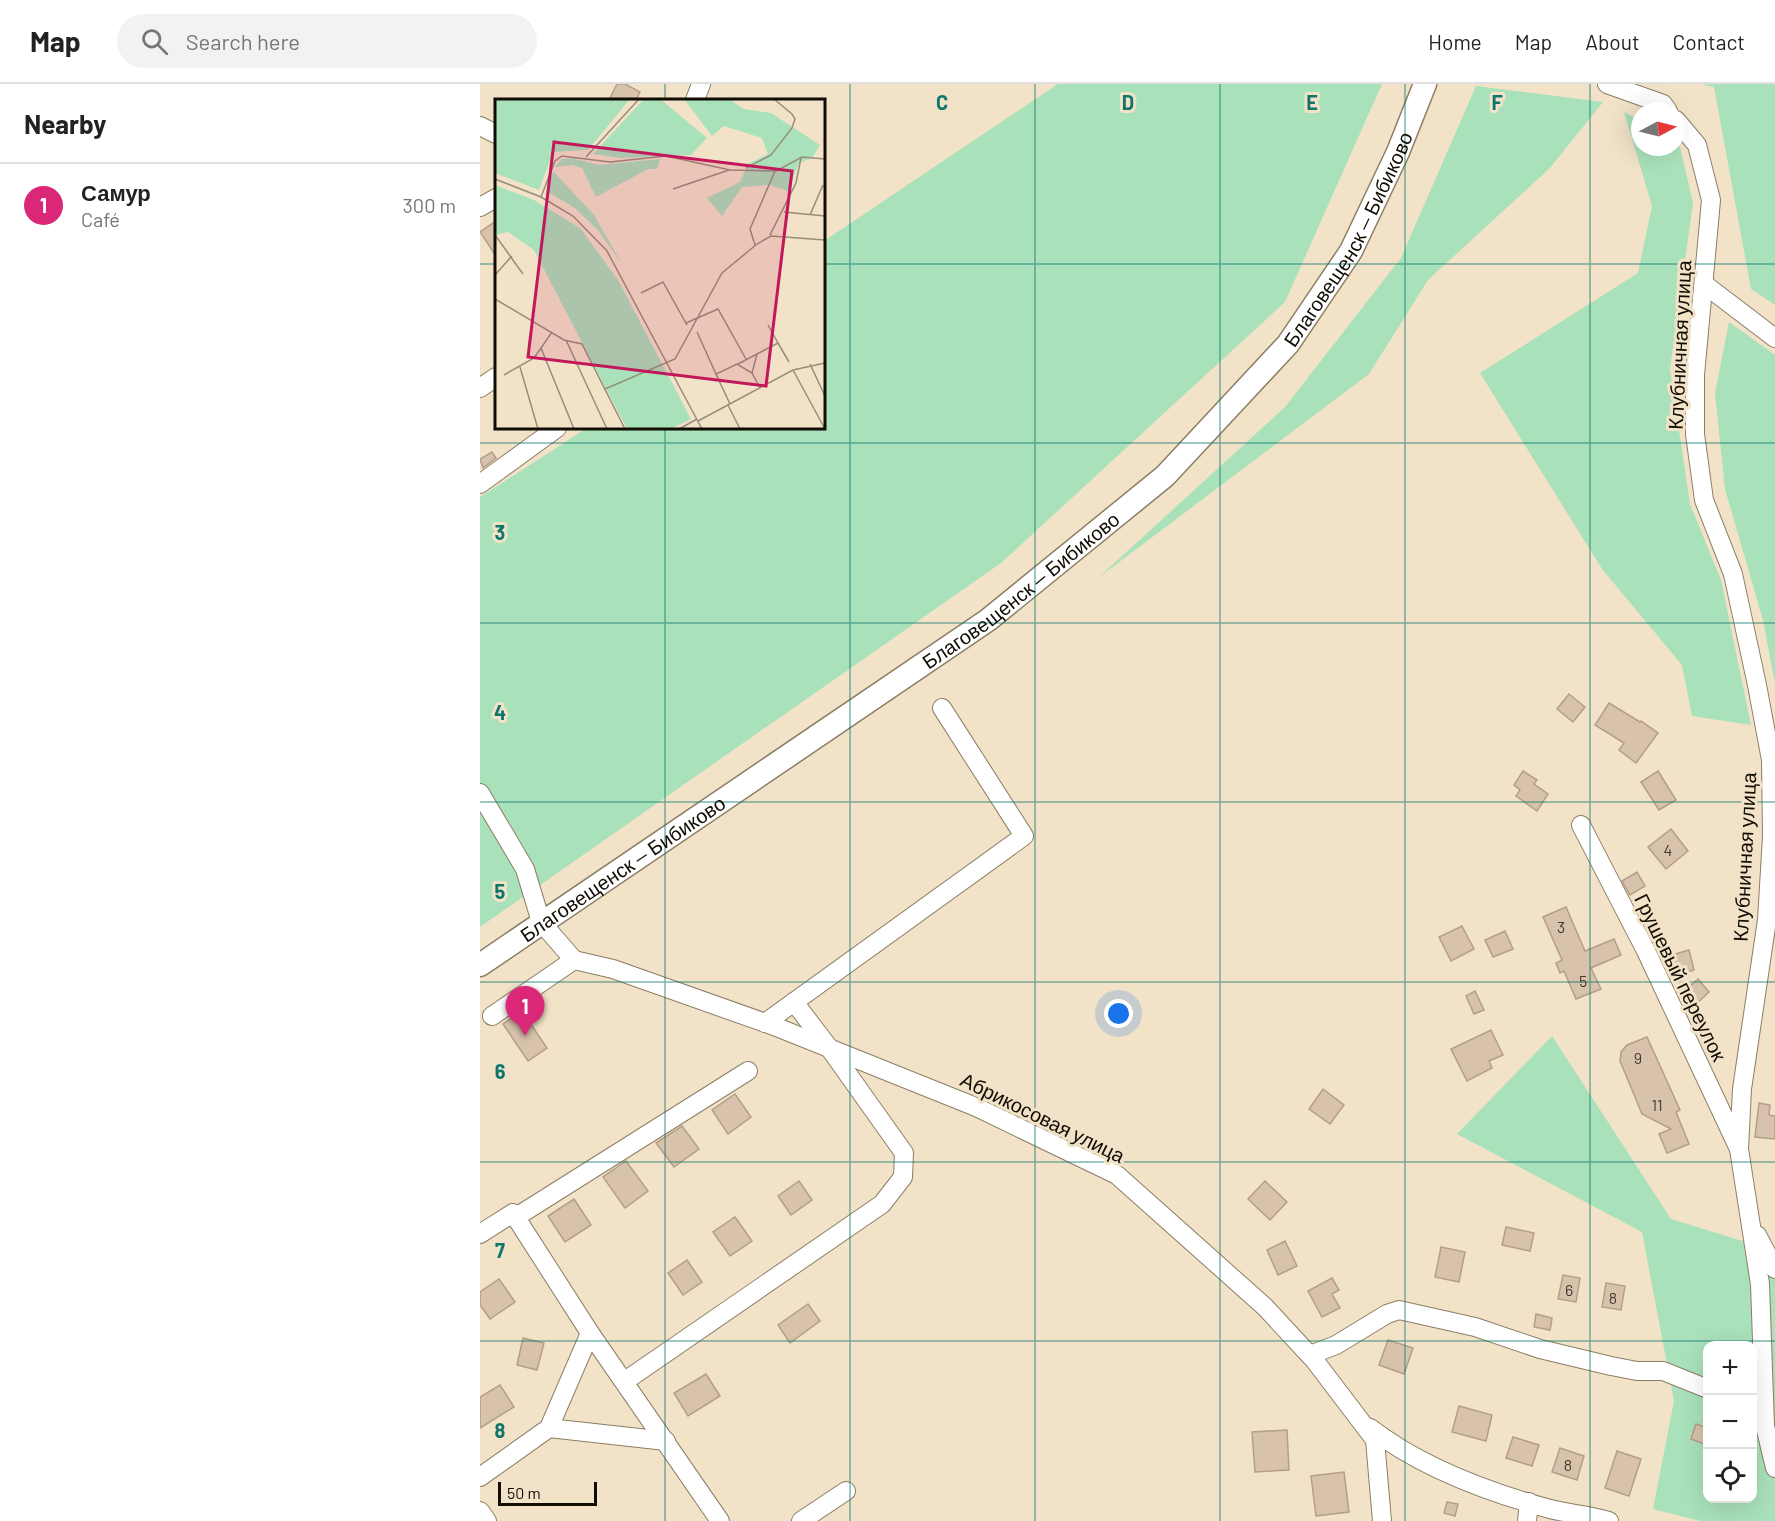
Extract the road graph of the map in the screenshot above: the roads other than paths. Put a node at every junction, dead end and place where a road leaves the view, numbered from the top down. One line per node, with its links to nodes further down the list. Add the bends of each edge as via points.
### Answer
1 (702, 84): 4 (street)
2 (1425, 84): 20 (main road, Благовещенск — Бибиково, via 1351,251 1288,344 1165,476 988,620)
3 (1607, 84): 5 (street)
4 (695, 99)
5 (1657, 102)
6 (480, 126): 8 (street)
7 (1685, 131): 11 (street, Клубничная улица, via 1697,145 1711,200)
8 (495, 134)
9 (495, 199): 10 (street)
10 (480, 207)
11 (1704, 284): 12 (street); 28 (street, Клубничная улица, via 1695,375 1695,434 1704,500 1733,574 1771,760 1767,921 1742,1089)
12 (1775, 338)
13 (495, 378): 14 (street)
14 (480, 388)
15 (556, 429): 16 (street)
16 (480, 484)
17 (942, 708): 23 (street, via 1023,836)
18 (480, 793): 20 (street, via 525,869)
19 (1581, 825): 28 (street, Грушевый переулок, via 1646,951)
20 (541, 922): 21 (street); 22 (main road, Благовещенск — Бибиково)
21 (574, 960): 24 (street); 25 (street, Абрикосовая улица, via 613,969)
22 (480, 965)
23 (794, 1002): 25 (street); 26 (street)
24 (492, 1016)
25 (765, 1023): 26 (street, Абрикосовая улица)
26 (831, 1049): 34 (street, Абрикосовая улица, via 976,1107 1117,1175 1265,1307); 35 (street, via 904,1153 903,1177 882,1204)
27 (748, 1071): 29 (street)
28 (1739, 1149): 30 (street, Клубничная улица)
29 (516, 1217): 31 (street, via 513,1213); 33 (street)
30 (1751, 1223): 32 (street); 37 (street, Клубничная улица, via 1760,1284)
31 (480, 1234)
32 (1775, 1269)
33 (590, 1333): 35 (street); 39 (street)
34 (1310, 1355): 36 (street, via 1399,1310 1475,1327 1570,1356 1637,1371 1663,1371); 38 (street, Абрикосовая улица)
35 (625, 1381): 40 (street)
36 (1703, 1387)
37 (1758, 1414): 41 (street, Клубничная улица, via 1765,1426)
38 (1361, 1422): 44 (street, via 1425,1464); 49 (street, Абрикосовая улица, via 1375,1440)
39 (549, 1428): 40 (street); 42 (street)
40 (666, 1441): 47 (street)
41 (1775, 1468)
42 (480, 1477)
43 (846, 1491): 48 (street)
44 (1529, 1502): 50 (street); 51 (street)
45 (480, 1511): 46 (street)
46 (487, 1521)
47 (720, 1521)
48 (801, 1521)
49 (1382, 1521)
50 (1527, 1521)
51 (1609, 1521)

